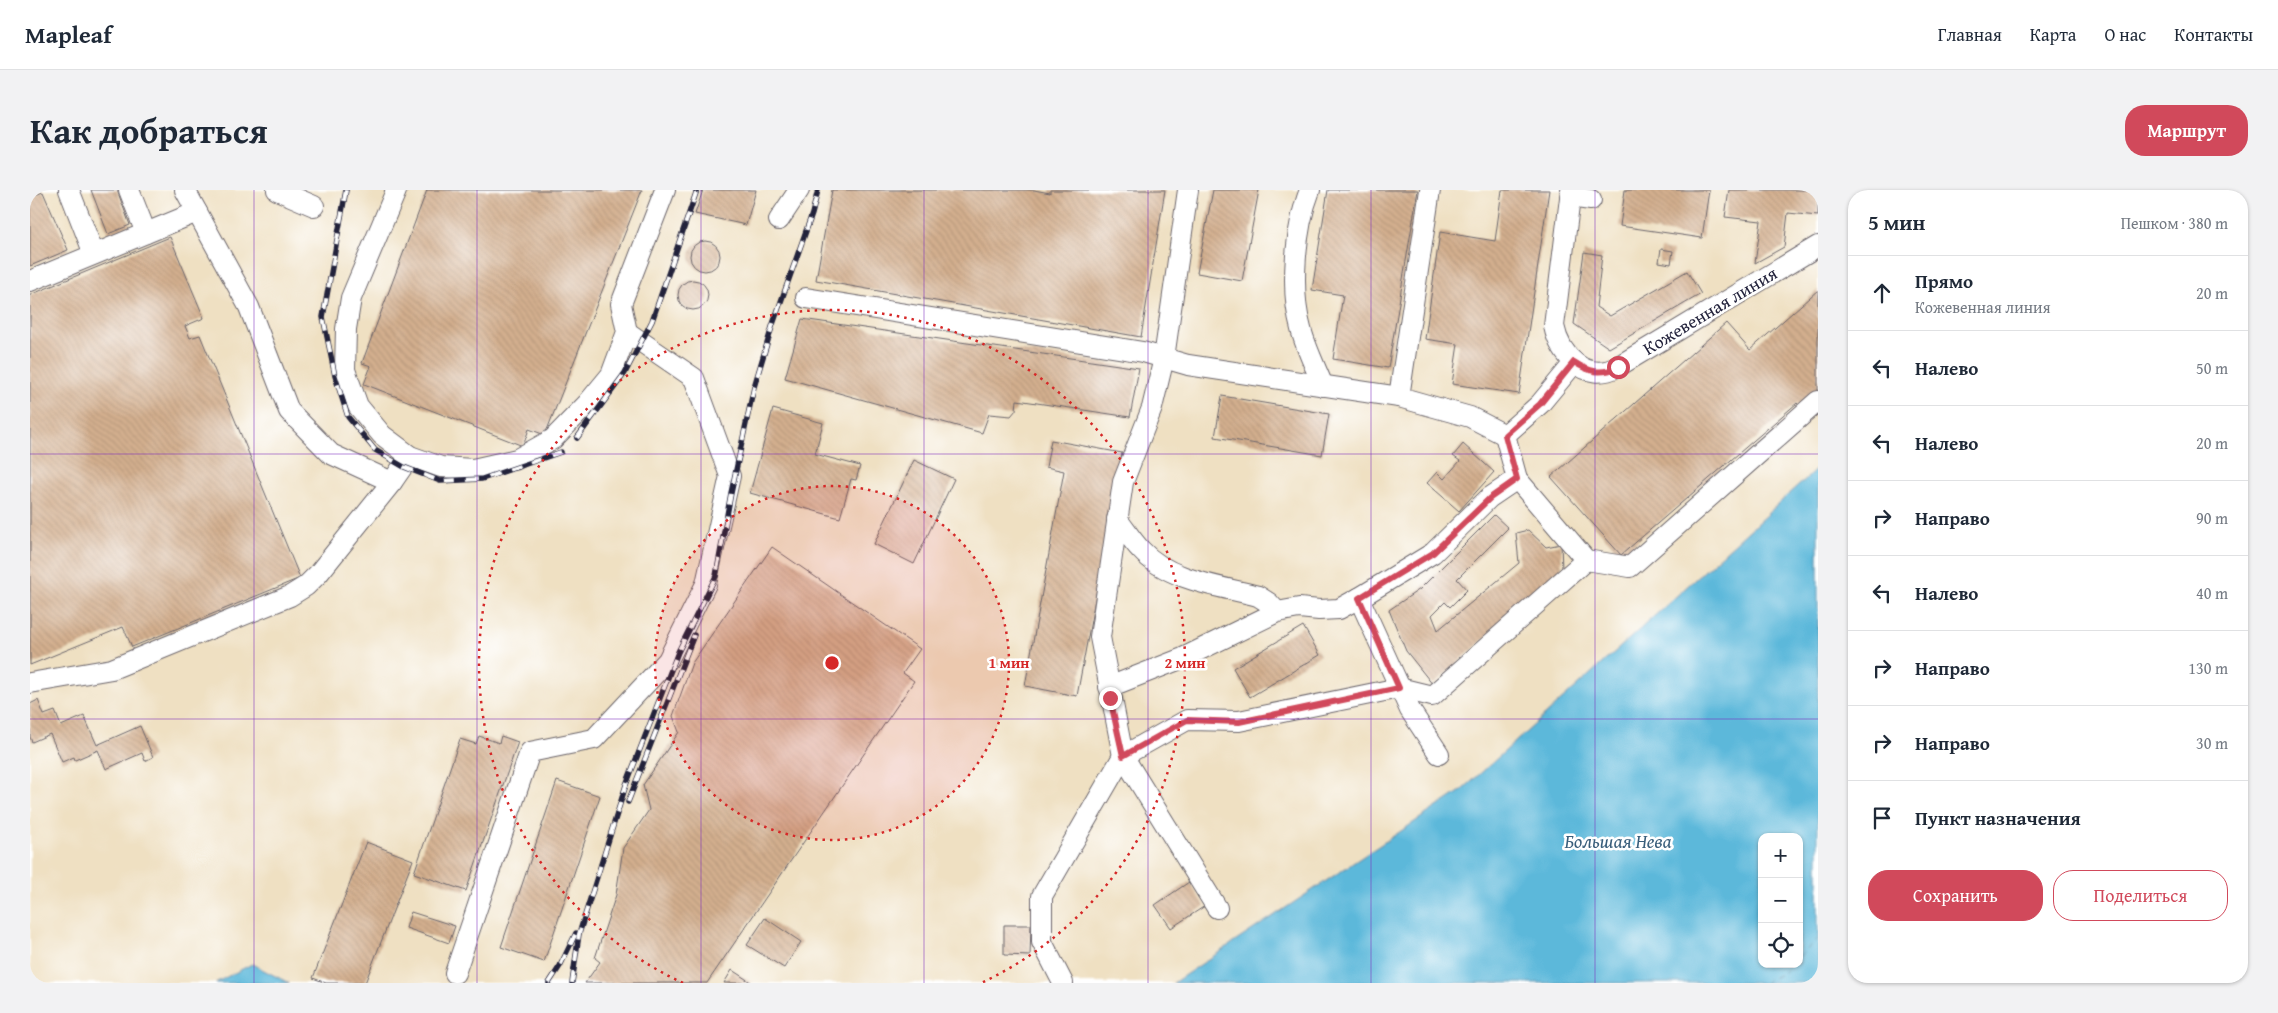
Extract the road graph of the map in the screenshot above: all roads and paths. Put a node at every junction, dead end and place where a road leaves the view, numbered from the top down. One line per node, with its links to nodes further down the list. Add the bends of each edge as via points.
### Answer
1 (69, 190): 18 (street)
2 (129, 190): 16 (street)
3 (185, 190): 14 (street)
4 (277, 190): 13 (street)
5 (394, 190): 28 (street, via 351,298 345,370 358,406 382,435)
6 (665, 190): 21 (street, via 621,304)
7 (800, 190): 15 (street)
8 (1188, 190): 22 (street)
9 (1310, 190): 24 (street, via 1304,205 1298,243 1296,308)
10 (1430, 190): 25 (street)
11 (1570, 193): 12 (street); 23 (street, via 1554,326 1557,340)
12 (1591, 200)
13 (314, 206)
14 (197, 212): 16 (street); 30 (street, via 249,307 289,411 331,454)
15 (779, 220)
16 (146, 233): 18 (street)
17 (1818, 246): 23 (street, Кожевенная линия, via 1609,371 1587,370)
18 (94, 254): 19 (street)
19 (30, 281)
20 (806, 298): 22 (street, via 1133,350)
21 (627, 332): 28 (street, via 611,375 553,439 517,459 473,469 441,467); 41 (street, via 694,378 730,476 706,584 668,660 594,739 530,752)
22 (1164, 358): 24 (street, via 1188,365); 31 (street, via 1152,408 1123,482)
23 (1574, 362): 27 (street, via 1540,404)
24 (1323, 386): 25 (street)
25 (1399, 397): 27 (street, via 1470,418)
26 (1818, 402): 32 (street, via 1630,567)
27 (1505, 435): 29 (street)
28 (410, 456): 30 (street)
29 (1517, 479): 32 (street); 33 (street, via 1490,498 1433,553)
30 (392, 482): 35 (street, via 318,574 290,596 112,669)
31 (1117, 519): 34 (street, via 1141,550 1155,562 1176,574 1258,596); 36 (street, via 1100,637)
32 (1586, 560): 37 (street, via 1432,696)
33 (1359, 598): 34 (street, via 1339,609 1299,608); 37 (street)
34 (1277, 612): 36 (street, via 1183,658)
35 (30, 683)
36 (1109, 687): 39 (street)
37 (1399, 688): 38 (street); 39 (street, via 1239,722 1187,720)
38 (1439, 754)
39 (1123, 756): 40 (street); 42 (street, via 1042,896 1042,942)
40 (1217, 908)
41 (455, 973)
42 (1063, 983)

